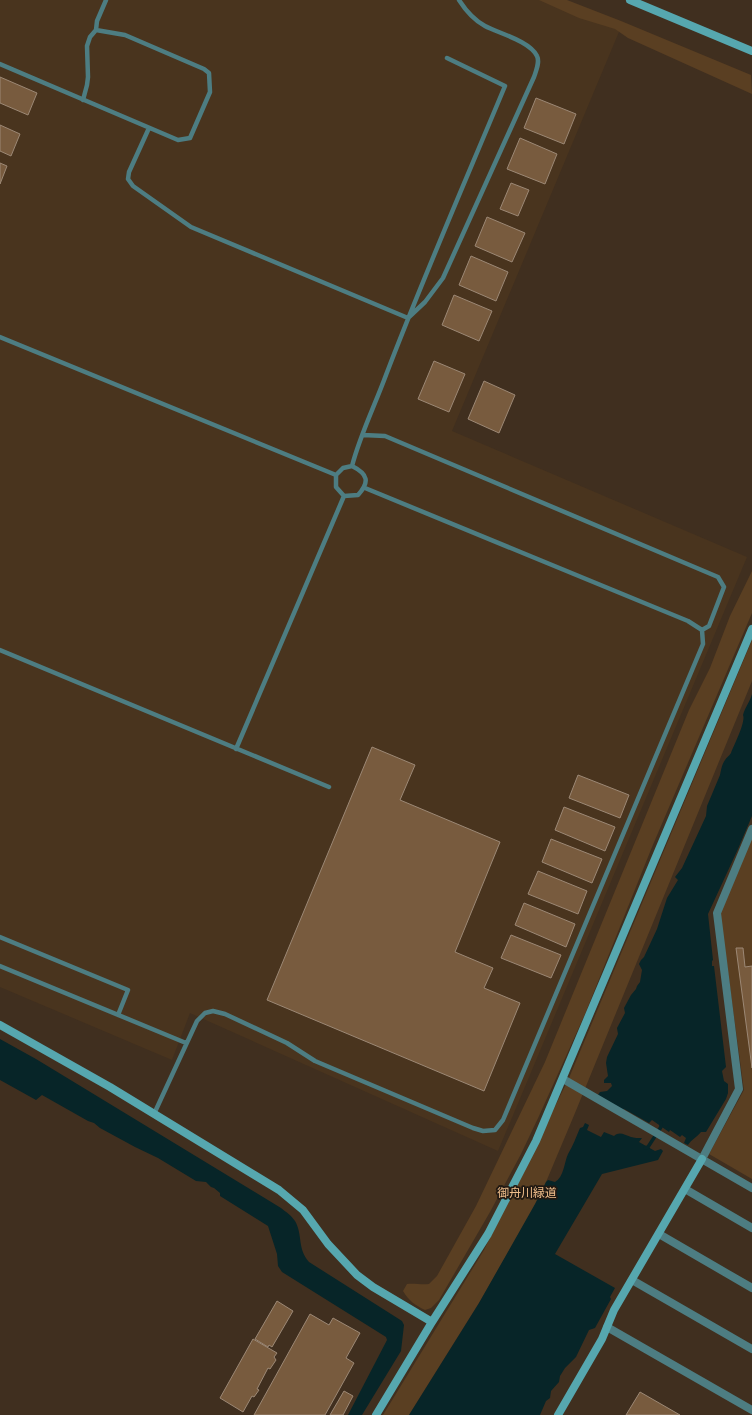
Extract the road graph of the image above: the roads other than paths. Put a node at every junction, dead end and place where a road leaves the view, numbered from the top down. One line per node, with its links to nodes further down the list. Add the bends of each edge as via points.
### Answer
1 (106, 0): 4 (lane)
2 (459, 0): 10 (lane, via 468,13 485,26 527,46 536,56 538,65 443,278 425,302)
3 (630, 0): 5 (street)
4 (96, 30): 8 (lane, via 87,46 88,85); 9 (lane, via 125,34 209,73 210,92 190,138 178,140)
5 (752, 51)
6 (447, 58): 10 (lane, via 505,86)
7 (0, 64): 8 (lane)
8 (83, 100): 9 (lane)
9 (149, 128): 10 (lane, via 129,172 128,179 133,186 190,227)
10 (408, 318): 12 (lane)
11 (0, 337): 14 (lane)
12 (363, 435): 13 (lane); 18 (lane, via 385,436 718,577 724,587 709,626)
13 (352, 466): 14 (lane, via 343,468); 15 (lane, via 361,471 366,480)
14 (336, 475): 16 (lane, via 336,487)
15 (365, 488): 16 (lane, via 358,495); 18 (lane, via 688,621)
16 (344, 496): 20 (lane)
17 (752, 629): 28 (street)
18 (702, 630): 27 (lane, via 703,644 503,1120 495,1130 483,1131 473,1128 315,1061 287,1043 225,1014 213,1011 205,1013 197,1021)
19 (0, 650): 20 (lane)
20 (236, 749): 21 (lane)
21 (328, 787)
22 (752, 829): 30 (street, via 717,913 739,1089)
23 (0, 936): 25 (lane, via 128,990)
24 (0, 966): 25 (lane)
25 (118, 1015): 27 (lane)
26 (0, 1026): 29 (street)
27 (186, 1043): 29 (lane)
28 (563, 1079): 30 (street); 37 (street, via 536,1141 488,1234)
29 (154, 1114): 37 (street, via 288,1197 303,1210 328,1244 357,1275)
30 (702, 1159): 31 (street); 32 (street)
31 (752, 1188)
32 (685, 1189): 33 (street); 34 (street)
33 (752, 1228)
34 (659, 1234): 35 (street); 36 (street)
35 (632, 1280): 38 (street); 39 (street)
36 (752, 1288)
37 (432, 1322): 41 (street)
38 (607, 1327): 40 (street); 42 (street)
39 (752, 1349)
40 (752, 1410)
41 (376, 1415)
42 (558, 1415)

